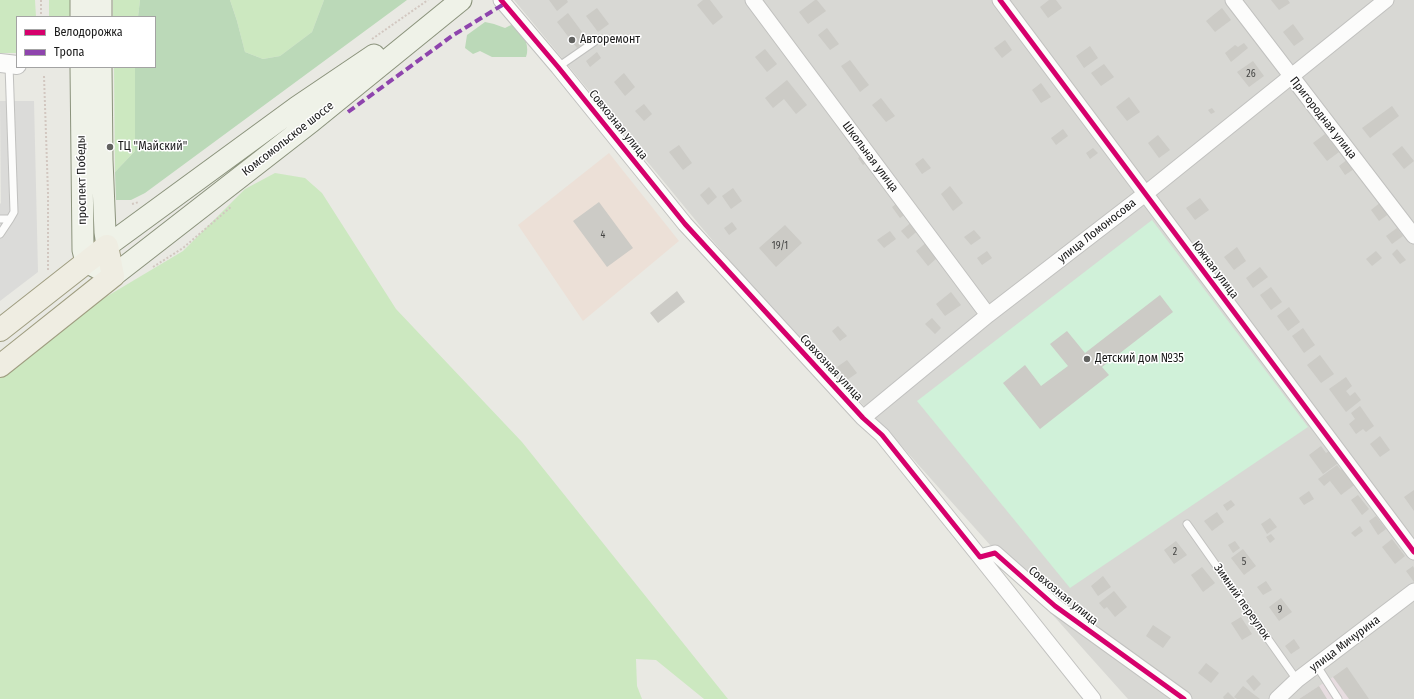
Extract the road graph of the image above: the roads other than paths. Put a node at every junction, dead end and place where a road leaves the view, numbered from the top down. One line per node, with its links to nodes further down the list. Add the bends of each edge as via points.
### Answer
1 (81, 0): 10 (main road)
2 (101, 0): 11 (main road)
3 (456, 0): 18 (main road, Комсомольское шоссе)
4 (461, 0): 19 (main road, Комсомольское шоссе)
5 (501, 0): 14 (street, Совхозная улица)
6 (753, 0): 28 (street, Школьная улица)
7 (1000, 0): 20 (street, Южная улица)
8 (1233, 0): 17 (street, Пригородная улица)
9 (1386, 0): 17 (street, улица Ломоносова)
10 (81, 16)
11 (101, 16)
12 (594, 42): 14 (lane)
13 (9, 64): 22 (lane, via 14,212)
14 (558, 67): 31 (street, Совхозная улица, via 685,224)
15 (82, 68): 26 (main road, проспект Победы, via 83,250)
16 (101, 68): 25 (main road, проспект Победы, via 104,232)
17 (1291, 76): 20 (street, улица Ломоносова); 24 (street, Пригородная улица)
18 (297, 107): 19 (main road); 25 (main road, Комсомольское шоссе)
19 (310, 122): 27 (main road, Комсомольское шоссе)
20 (1145, 194): 28 (street, улица Ломоносова); 33 (street, Южная улица)
21 (0, 219): 22 (lane)
22 (10, 219): 23 (lane)
23 (0, 234)
24 (1414, 236)
25 (107, 246): 26 (main road, Комсомольское шоссе); 27 (main road)
26 (86, 262): 27 (main road); 29 (main road, Комсомольское шоссе)
27 (113, 276): 30 (main road, Комсомольское шоссе)
28 (988, 315): 31 (street, улица Ломоносова)
29 (0, 330)
30 (0, 366)
31 (863, 418): 34 (street, Совхозная улица, via 882,435)
32 (1187, 524): 37 (lane, Зимний переулок)
33 (1414, 552)
34 (980, 557): 39 (street); 40 (street, Совхозная улица, via 995,553 1055,606)
35 (1414, 591): 36 (street, улица Мичурина)
36 (1317, 666): 37 (street, улица Мичурина); 41 (lane)
37 (1297, 680): 38 (street, улица Мичурина)
38 (1280, 698)
39 (1093, 699)
40 (1184, 699)
41 (1338, 699)

